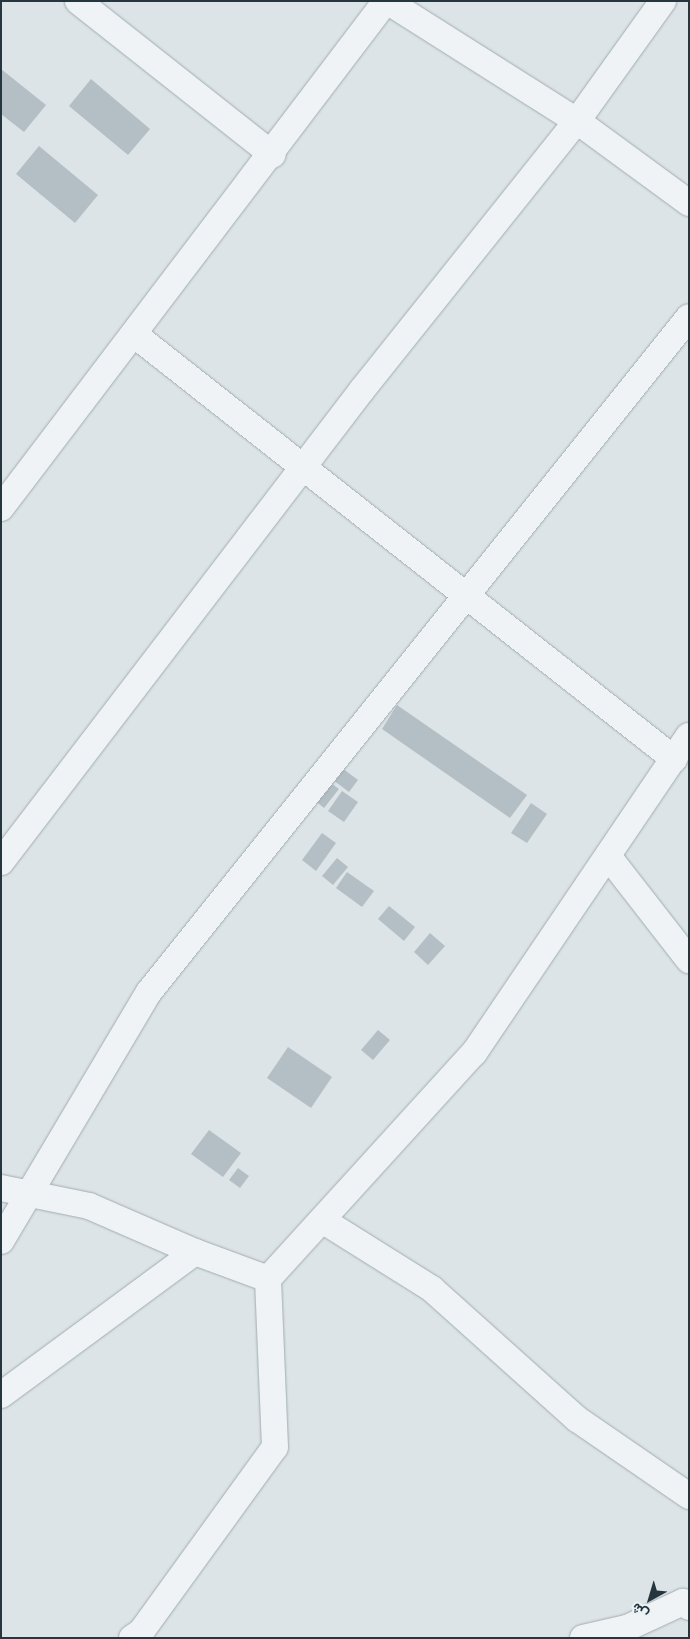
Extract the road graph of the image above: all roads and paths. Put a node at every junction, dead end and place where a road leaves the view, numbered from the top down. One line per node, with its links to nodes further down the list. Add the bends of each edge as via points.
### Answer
1 (78, 1): 5 (street)
2 (387, 1): 4 (street); 5 (street)
3 (663, 1): 4 (street)
4 (577, 121): 6 (street); 9 (street)
5 (273, 155): 8 (street)
6 (689, 203)
7 (689, 317): 11 (street)
8 (134, 335): 9 (street); 10 (street)
9 (305, 465): 11 (street); 14 (street)
10 (1, 508)
11 (464, 594): 12 (street); 17 (street, via 149,992)
12 (684, 747): 13 (street)
13 (608, 856): 15 (street); 18 (street, via 474,1053)
14 (1, 862)
15 (689, 960)
16 (1, 1188): 17 (street)
17 (30, 1194): 19 (street); 20 (street, via 89,1206)
18 (322, 1220): 21 (street); 23 (street, via 432,1289 577,1419)
19 (1, 1241)
20 (194, 1252): 21 (street); 22 (street)
21 (268, 1279): 25 (street, via 275,1447 141,1632)
22 (1, 1395)
23 (689, 1496)
24 (689, 1607): 26 (street, via 683,1602 627,1628)
25 (132, 1638)
26 (583, 1638)

